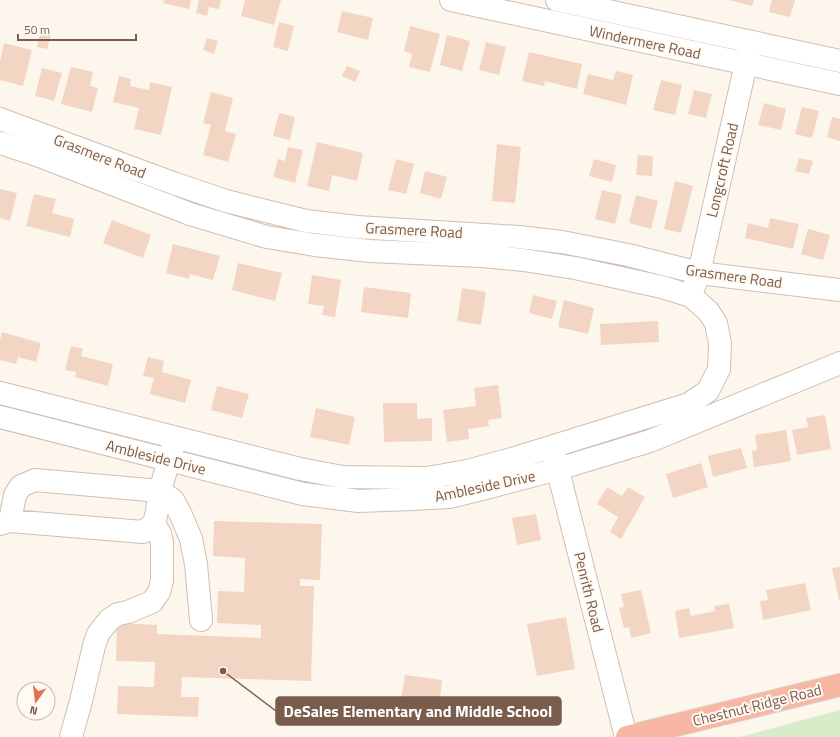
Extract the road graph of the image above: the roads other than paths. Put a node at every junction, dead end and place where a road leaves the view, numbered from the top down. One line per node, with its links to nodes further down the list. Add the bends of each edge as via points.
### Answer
1 (451, 0): 5 (street, Windermere Road)
2 (556, 0): 3 (street, Windermere Road)
3 (751, 42): 4 (street, Windermere Road); 5 (street, Longcroft Road)
4 (840, 61)
5 (746, 64): 6 (street, Windermere Road); 9 (street, Longcroft Road)
6 (840, 84)
7 (0, 119): 9 (street, Grasmere Road, via 188,188 306,221 548,240 628,255)
8 (0, 143): 11 (street, Grasmere Road, via 190,214 267,237 370,251 523,260 576,268)
9 (699, 273): 10 (street, Grasmere Road); 11 (street, Longcroft Road)
10 (840, 290)
11 (691, 296): 14 (street, Ambleside Drive, via 708,311 716,323 720,343 719,370 708,390)
12 (840, 363): 16 (street, Ambleside Drive)
13 (0, 393): 17 (street, Ambleside Drive)
14 (697, 398): 16 (street); 18 (street, Ambleside Drive, via 689,404)
15 (0, 417): 19 (street, Ambleside Drive)
16 (707, 417): 20 (street, Ambleside Drive, via 650,442)
17 (175, 438): 18 (street, Ambleside Drive, via 343,477 427,478); 19 (street)
18 (552, 447): 20 (street, Penrith Road)
19 (169, 461): 20 (street, Ambleside Drive, via 303,494 358,501 448,497); 21 (street)
20 (558, 469): 27 (street, Penrith Road)
21 (160, 491): 22 (street, via 35,480 21,486); 23 (street); 24 (street, via 173,500 191,539)
22 (3, 519): 23 (street, via 143,532)
23 (154, 524): 26 (street, via 162,542 162,581 159,592 152,602 108,620 98,634)
24 (201, 620)
25 (840, 685): 27 (highway, Chestnut Ridge Road)
26 (71, 737)
27 (626, 737)

